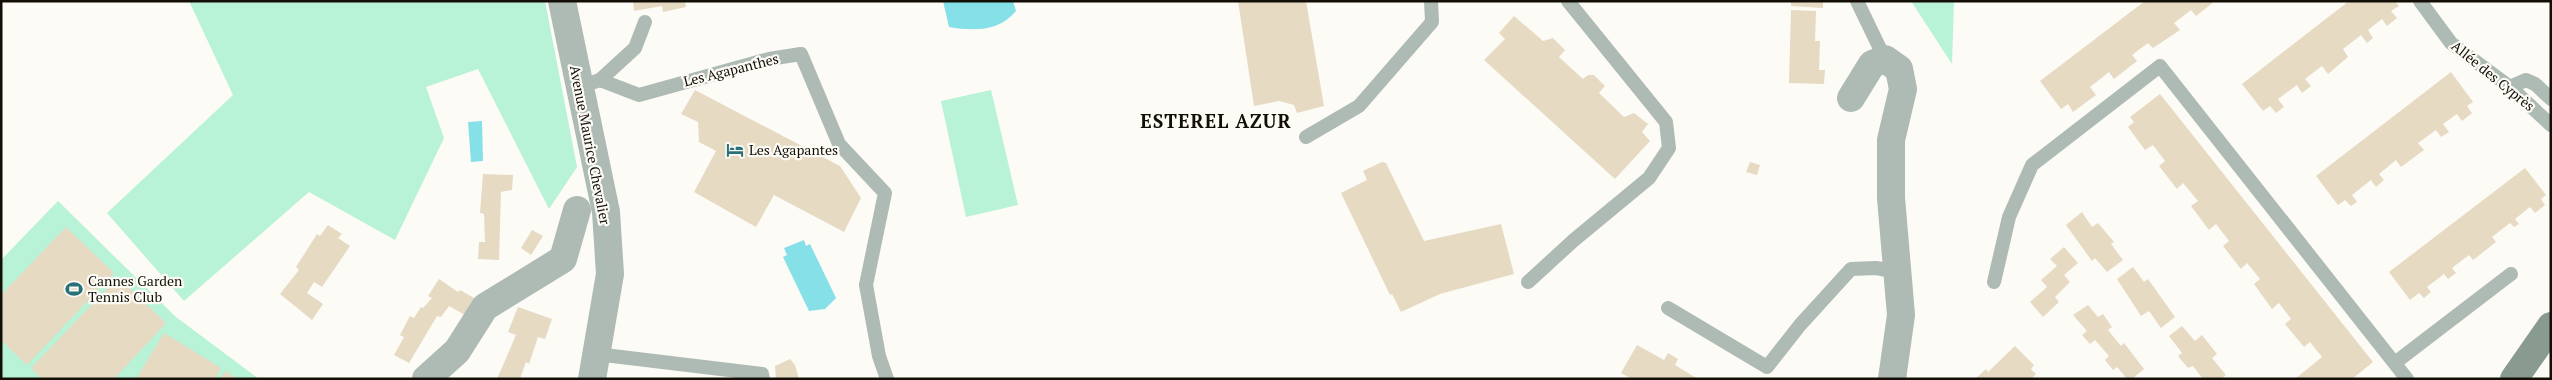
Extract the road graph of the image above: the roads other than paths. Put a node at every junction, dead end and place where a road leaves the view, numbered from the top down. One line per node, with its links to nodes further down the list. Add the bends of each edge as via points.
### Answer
1 (562, 1): 8 (street, Avenue Maurice Chevalier)
2 (1431, 1): 13 (lane, via 1432,22 1359,106)
3 (1568, 1): 18 (lane, via 1666,122 1669,148 1650,178)
4 (1857, 1): 7 (lane)
5 (2420, 1): 9 (lane, Allée des Cyprès, via 2451,43)
6 (644, 22): 8 (lane, via 635,48)
7 (1885, 59): 10 (street, via 1872,64); 16 (street, via 1899,69 1903,89 1891,140 1891,198)
8 (589, 84): 15 (street, Avenue Maurice Chevalier); 26 (lane, Les Agapanthes, via 639,95 769,58 801,54 838,144 885,193 866,285 879,356)
9 (2510, 87): 11 (lane, via 2526,80); 12 (lane, Allée des Cyprès)
10 (1851, 98)
11 (2551, 99)
12 (2551, 125)
13 (1306, 137)
14 (576, 210): 15 (lane, via 590,208); 24 (street, via 563,259 485,307 457,351)
15 (606, 212): 23 (street, Avenue Maurice Chevalier, via 610,274)
16 (1898, 272): 20 (lane, via 1876,268 1851,269 1800,325 1767,368); 27 (street, via 1901,315)
17 (2511, 274): 22 (lane)
18 (1528, 282)
19 (1994, 282): 22 (lane, via 2009,217 2032,165 2160,66)
20 (1668, 308)
21 (2551, 326): 29 (main road)
22 (2396, 362): 28 (lane)
23 (594, 366): 25 (lane, via 762,374)
24 (426, 379)
25 (763, 379)
26 (887, 379)
27 (1892, 379)
28 (2408, 379)
29 (2514, 379)

